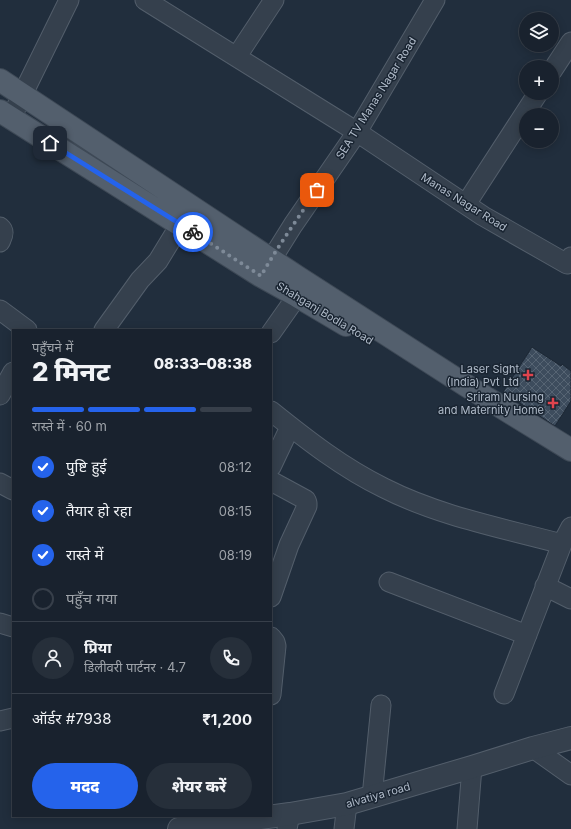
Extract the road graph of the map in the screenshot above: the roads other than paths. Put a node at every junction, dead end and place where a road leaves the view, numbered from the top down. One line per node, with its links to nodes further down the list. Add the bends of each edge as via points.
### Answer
1 (69, 0): 9 (street)
2 (145, 0): 6 (street, Manas Nagar Road)
3 (274, 0): 6 (street)
4 (435, 0): 12 (street, SEA TV Manas Nagar Road)
5 (571, 42): 7 (street)
6 (237, 56): 12 (street, Manas Nagar Road)
7 (559, 60)
8 (0, 80): 9 (main road)
9 (23, 94): 11 (street); 18 (main road)
10 (533, 100): 13 (street)
11 (6, 115): 14 (main road, Shahganj Bodla Road)
12 (357, 132): 13 (street, Manas Nagar Road); 18 (street, SEA TV Manas Nagar Road)
13 (466, 204): 17 (street, Manas Nagar Road)
14 (180, 225): 18 (main road, Shahganj Bodla Road); 22 (street, via 158,261 140,280)
15 (0, 227): 16 (street, via 3,232)
16 (0, 242)
17 (570, 262)
18 (266, 267): 19 (main road, Shahganj Bodla Road); 28 (main road)
19 (297, 296): 23 (street); 29 (main road, Shahganj Bodla Road)
20 (0, 310): 21 (street)
21 (26, 329)
22 (105, 329)
23 (272, 332)
24 (12, 374): 25 (street)
25 (0, 395)
26 (272, 412): 27 (street)
27 (290, 427): 30 (street); 33 (street, via 338,462 385,488 445,513)
28 (571, 450)
29 (571, 462)
30 (272, 465)
31 (272, 482): 36 (street, via 306,500 308,504 289,545)
32 (571, 527): 33 (street)
33 (562, 544): 35 (street)
34 (389, 582): 40 (street)
35 (545, 586): 37 (street); 40 (street)
36 (272, 593)
37 (571, 599)
38 (0, 623): 39 (street)
39 (12, 627)
40 (527, 635): 43 (street)
41 (272, 639): 42 (street, via 276,646)
42 (272, 685)
43 (504, 694)
44 (381, 704): 51 (street)
45 (12, 718): 46 (street)
46 (0, 721)
47 (571, 738): 48 (street, alvatiya road)
48 (533, 748): 49 (street, alvatiya road); 50 (street)
49 (472, 768): 51 (street, alvatiya road); 57 (street)
50 (571, 775)
51 (372, 798): 52 (street, alvatiya road)
52 (347, 804): 54 (street, alvatiya road); 56 (street)
53 (258, 817): 54 (street, alvatiya road); 55 (street, alvatiya road)
54 (288, 821)
55 (179, 829)
56 (344, 829)
57 (467, 829)

